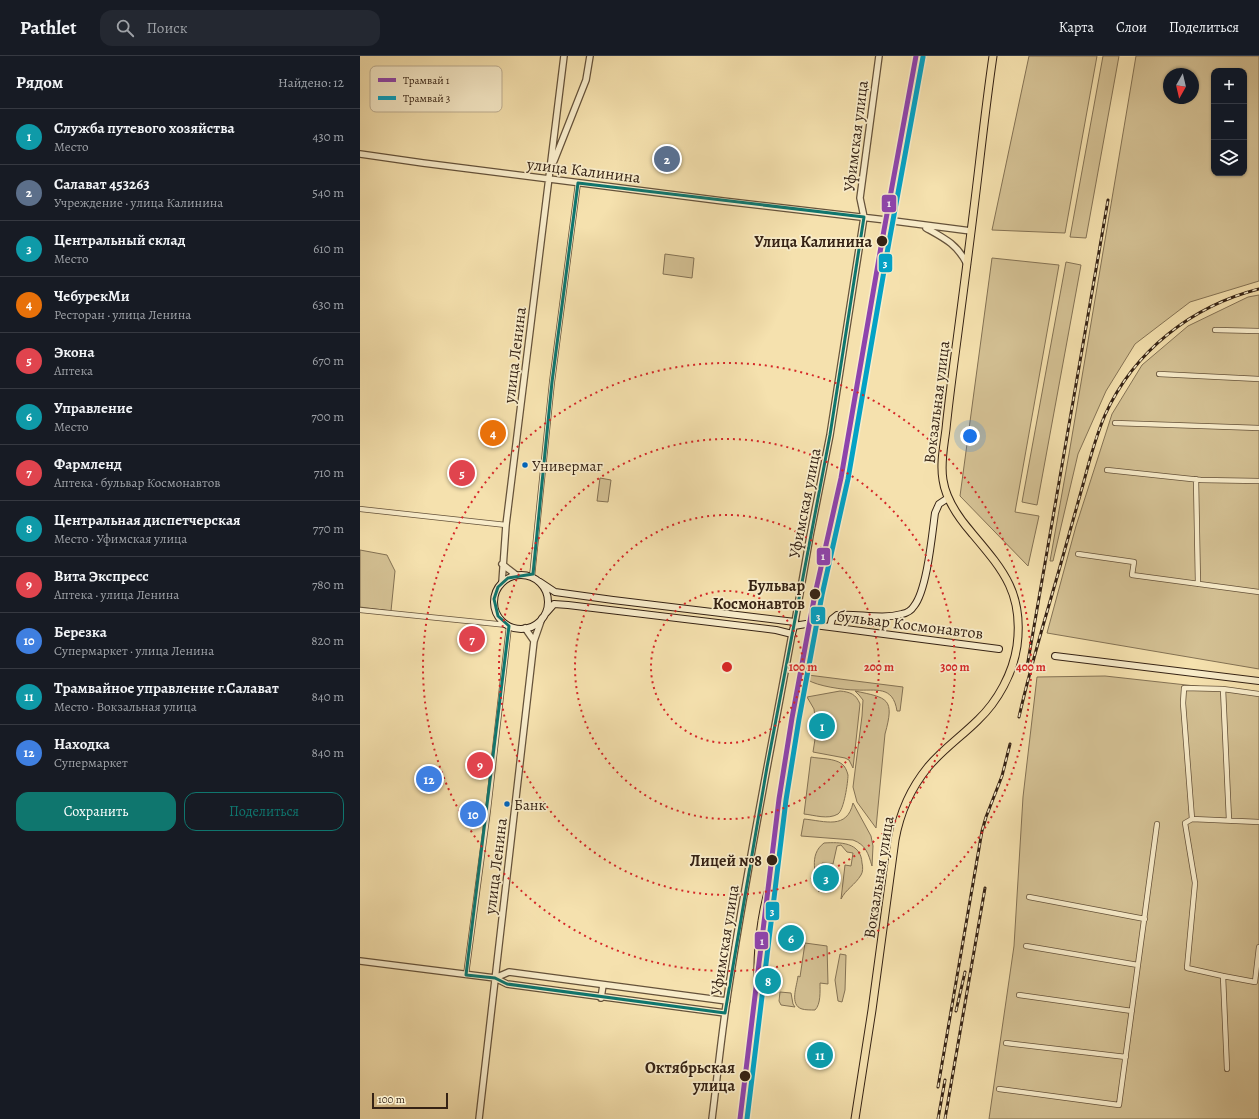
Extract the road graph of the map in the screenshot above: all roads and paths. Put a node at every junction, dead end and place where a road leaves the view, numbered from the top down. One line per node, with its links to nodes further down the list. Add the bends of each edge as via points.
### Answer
1 (564, 56): 6 (street, улица Ленина)
2 (590, 56): 6 (street, улица Ленина, via 586,80 555,156)
3 (879, 56): 8 (street, Уфимская улица, via 860,198)
4 (993, 56): 10 (main road, Вокзальная улица)
5 (360, 154): 6 (street, улица Калинина)
6 (550, 179): 7 (street, улица Калинина); 23 (street, улица Ленина)
7 (578, 183): 8 (street, улица Калинина); 27 (street, via 552,382)
8 (864, 217): 9 (street, улица Калинина); 34 (street, Уфимская улица, via 830,435)
9 (922, 225): 10 (street, улица Калинина); 11 (street, via 958,249)
10 (971, 231): 11 (main road, Вокзальная улица)
11 (967, 264): 21 (main road, Вокзальная улица, via 943,453 943,481)
12 (1214, 330): 13 (street)
13 (1259, 331)
14 (1159, 374): 15 (street)
15 (1259, 379)
16 (1115, 423): 17 (street)
17 (1259, 428)
18 (1107, 470): 19 (street)
19 (1196, 479): 20 (street); 30 (street)
20 (1259, 481)
21 (948, 498): 36 (main road, via 939,504 934,513 924,579 915,606 907,613 894,616 837,615 832,619); 70 (main road, Вокзальная улица, via 962,521 1002,571 1012,590 1018,615 1016,648 1011,669 991,706 929,765 912,789 902,813 895,840)
22 (360, 509): 23 (street)
23 (506, 525): 25 (street, улица Ленина)
24 (1078, 554): 30 (street, via 1134,562 1132,575)
25 (502, 564): 26 (street); 28 (street, улица Ленина)
26 (516, 575): 27 (main road); 28 (main road)
27 (532, 577): 29 (main road)
28 (502, 582): 35 (main road, via 495,593 494,605 498,616)
29 (540, 582): 33 (main road, улица Ленина, via 548,596); 34 (main road, бульвар Космонавтов, via 555,592)
30 (1198, 584): 31 (street)
31 (1259, 592)
32 (360, 610): 35 (street)
33 (544, 615): 37 (main road, via 532,626); 38 (main road, via 554,604 568,605); 39 (street, улица Ленина)
34 (795, 624): 36 (main road, бульвар Космонавтов); 38 (main road, Уфимская улица)
35 (508, 625): 37 (main road); 55 (street, улица Ленина, via 489,802)
36 (830, 627): 40 (main road, бульвар Космонавтов)
37 (525, 628): 39 (street)
38 (792, 634): 61 (street, Уфимская улица)
39 (534, 641): 57 (street, улица Ленина)
40 (999, 649)
41 (1055, 656): 42 (main road)
42 (1259, 681)
43 (1222, 689): 44 (street); 45 (street, via 1184,688); 46 (street)
44 (1259, 694)
45 (1192, 819): 46 (street); 56 (street, via 1185,823 1195,883 1187,968)
46 (1229, 820): 47 (street)
47 (1259, 822)
48 (1158, 824): 50 (street)
49 (1029, 897): 50 (street)
50 (1145, 919): 54 (street)
51 (1026, 946): 54 (street)
52 (1259, 947): 56 (street, via 1254,982)
53 (360, 961): 55 (street)
54 (1138, 965): 62 (street)
55 (466, 975): 57 (street)
56 (1223, 976): 66 (street)
57 (496, 978): 58 (street, via 509,972); 60 (street, via 507,984); 68 (street, улица Ленина)
58 (602, 985): 60 (street); 61 (street)
59 (1019, 995): 62 (street)
60 (601, 998): 63 (street)
61 (727, 1001): 63 (street, Уфимская улица)
62 (1132, 1010): 65 (street)
63 (725, 1013): 69 (street, Уфимская улица)
64 (1006, 1043): 65 (street)
65 (1126, 1057): 67 (street, via 1119,1105)
66 (1227, 1069)
67 (999, 1089)
68 (479, 1119)
69 (712, 1119)
70 (855, 1119)

